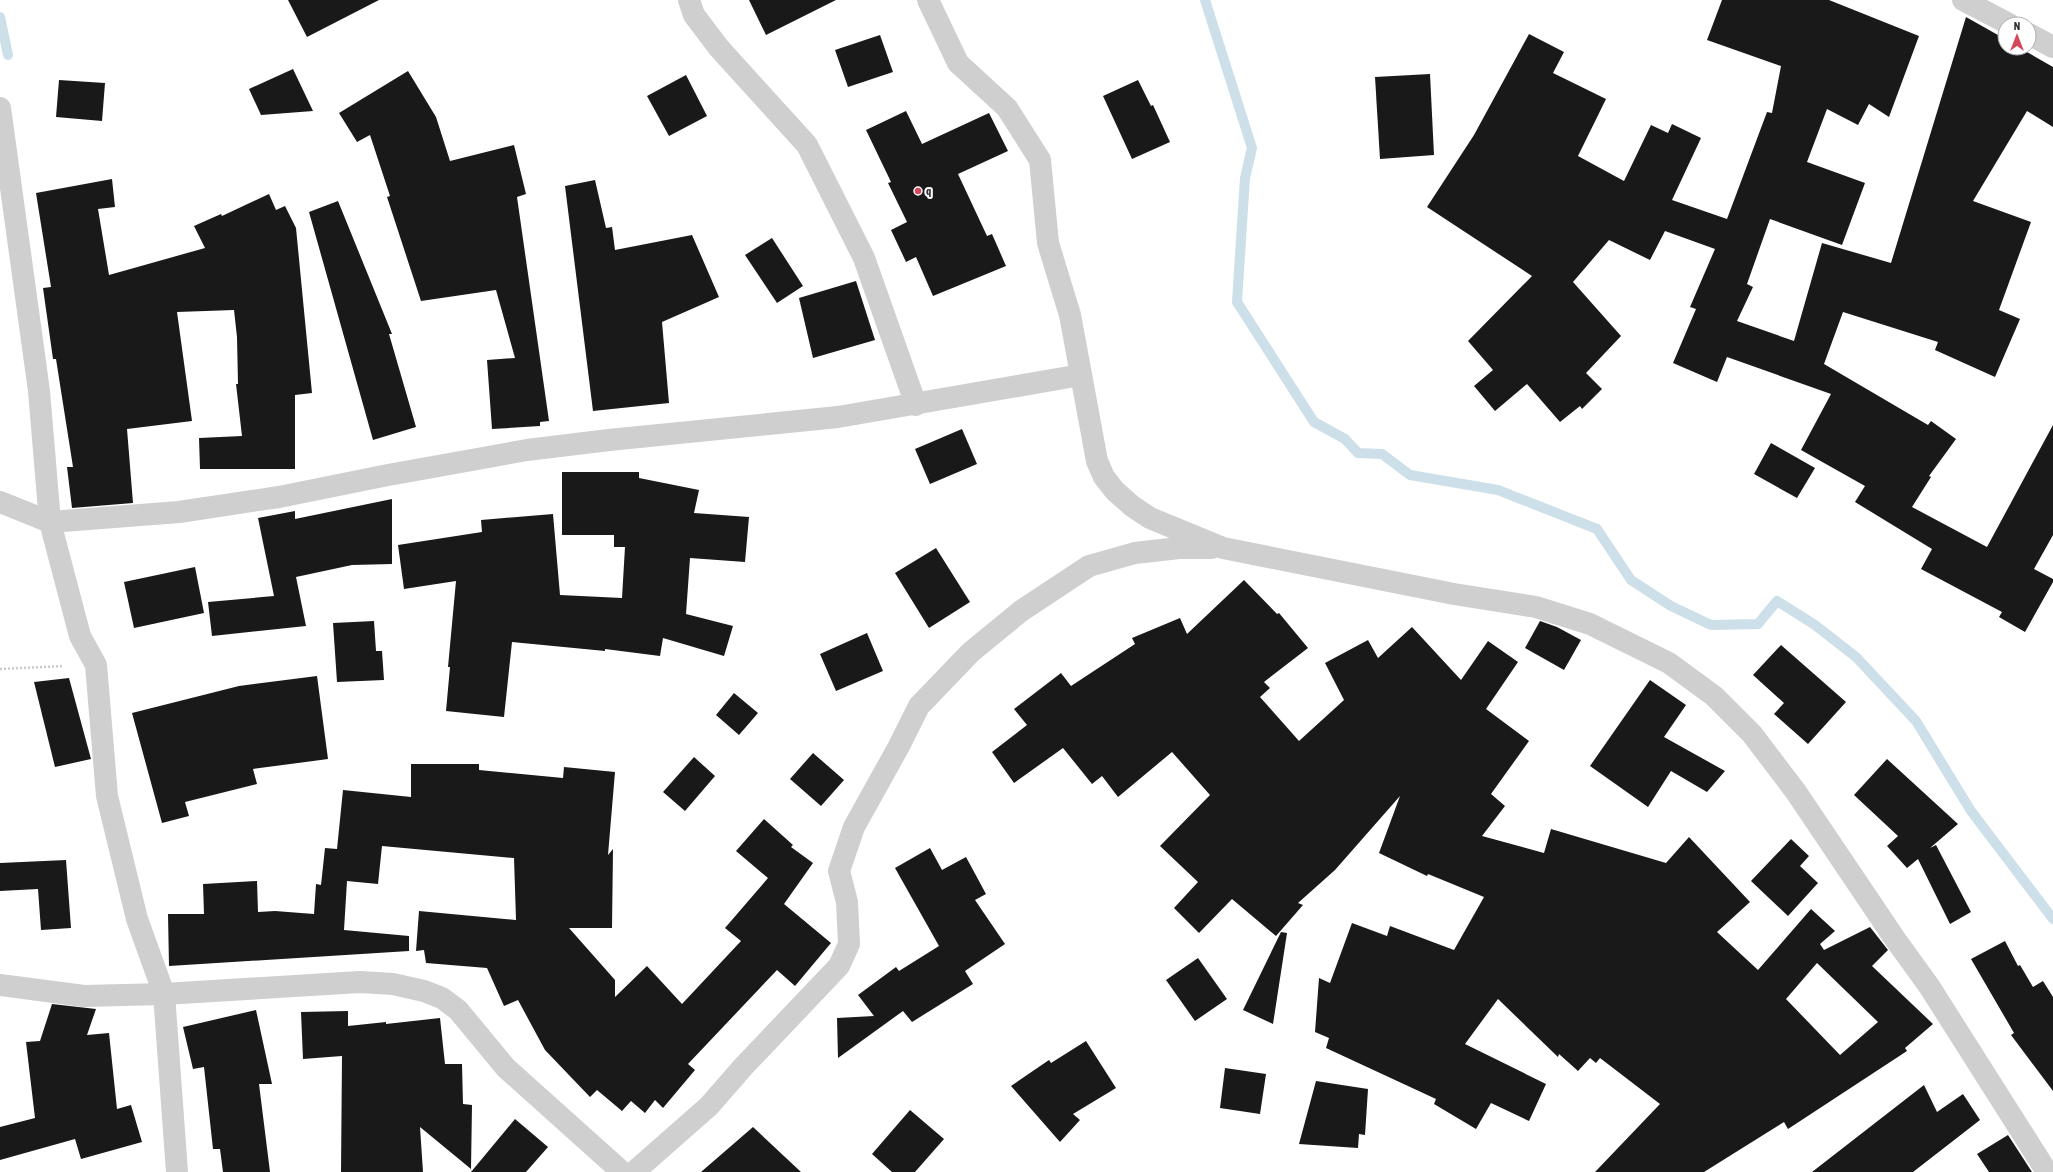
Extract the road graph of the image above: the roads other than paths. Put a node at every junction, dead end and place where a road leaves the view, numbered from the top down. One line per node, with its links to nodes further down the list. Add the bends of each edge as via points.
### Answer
1 (689, 0): 9 (street, via 694,15 719,48 807,145 864,258)
2 (928, 0): 8 (street, via 958,62 1007,108 1040,160 1048,243 1070,315)
3 (1963, 0): 4 (street)
4 (1997, 18)
5 (2037, 38): 6 (street)
6 (2053, 47)
7 (0, 108): 11 (street, via 39,391)
8 (1081, 375): 9 (street); 12 (street, via 1098,460 1104,477 1115,492 1150,518)
9 (916, 404): 11 (street, via 775,424 527,450 278,497 179,512)
10 (0, 502): 11 (street)
11 (50, 522): 14 (street, via 80,636 96,665 107,796 137,919)
12 (1223, 548): 17 (street, via 1178,548 1135,553 1089,566 1021,611 982,643 919,706 854,826 839,871 847,902 849,944 839,966 709,1106); 18 (street, via 1454,594 1536,607 1590,624 1668,663 1714,696 1752,734 1796,792 1929,986)
13 (0, 985): 14 (street, via 84,996)
14 (164, 994): 15 (street); 16 (street, via 360,982 393,984 424,991 442,998 458,1010 506,1068)
15 (177, 1172)
16 (622, 1172)
17 (634, 1172)
18 (2047, 1172)

